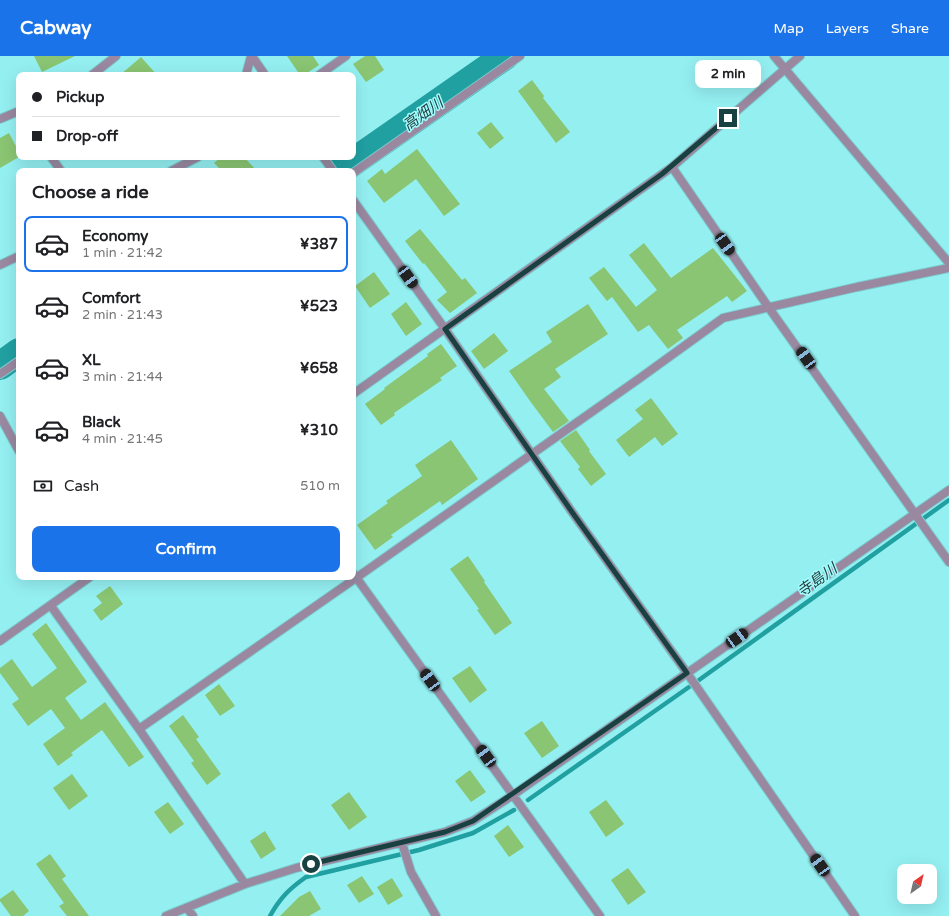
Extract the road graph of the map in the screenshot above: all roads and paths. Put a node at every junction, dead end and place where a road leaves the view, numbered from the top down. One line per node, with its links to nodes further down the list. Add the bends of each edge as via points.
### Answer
1 (116, 56): 8 (street)
2 (252, 56): 9 (street); 10 (street)
3 (346, 56): 11 (street)
4 (520, 56): 17 (street)
5 (774, 56): 7 (street)
6 (800, 56): 7 (street)
7 (785, 69): 15 (street); 19 (street)
8 (96, 72)
9 (247, 72)
10 (263, 72)
11 (323, 72)
12 (16, 113): 13 (street)
13 (0, 119)
14 (192, 160): 16 (street)
15 (672, 167): 24 (street); 25 (street)
16 (177, 168)
17 (356, 171)
18 (356, 204): 25 (street)
19 (946, 255): 21 (street)
20 (16, 257): 22 (street)
21 (949, 263)
22 (0, 265)
23 (949, 268): 24 (street)
24 (769, 308): 31 (street, via 723,318); 33 (street)
25 (445, 329): 28 (street); 31 (street)
26 (16, 363): 27 (street)
27 (0, 374)
28 (356, 392)
29 (0, 416): 30 (street)
30 (16, 445)
31 (532, 454): 35 (street); 41 (street)
32 (949, 490): 33 (street)
33 (916, 515): 34 (street); 41 (street)
34 (949, 562)
35 (356, 575)
36 (356, 577): 43 (street)
37 (86, 580): 39 (street)
38 (349, 580): 42 (street)
39 (51, 606): 40 (street); 42 (street)
40 (0, 641)
41 (687, 673): 43 (street); 51 (street)
42 (139, 729): 45 (street)
43 (513, 794): 44 (street, via 473,821); 50 (street)
44 (402, 846): 45 (street, via 296,868); 49 (street, via 411,872)
45 (245, 884): 46 (street)
46 (187, 908): 47 (street); 48 (street)
47 (166, 916)
48 (193, 916)
49 (436, 916)
50 (600, 916)
51 (855, 916)

